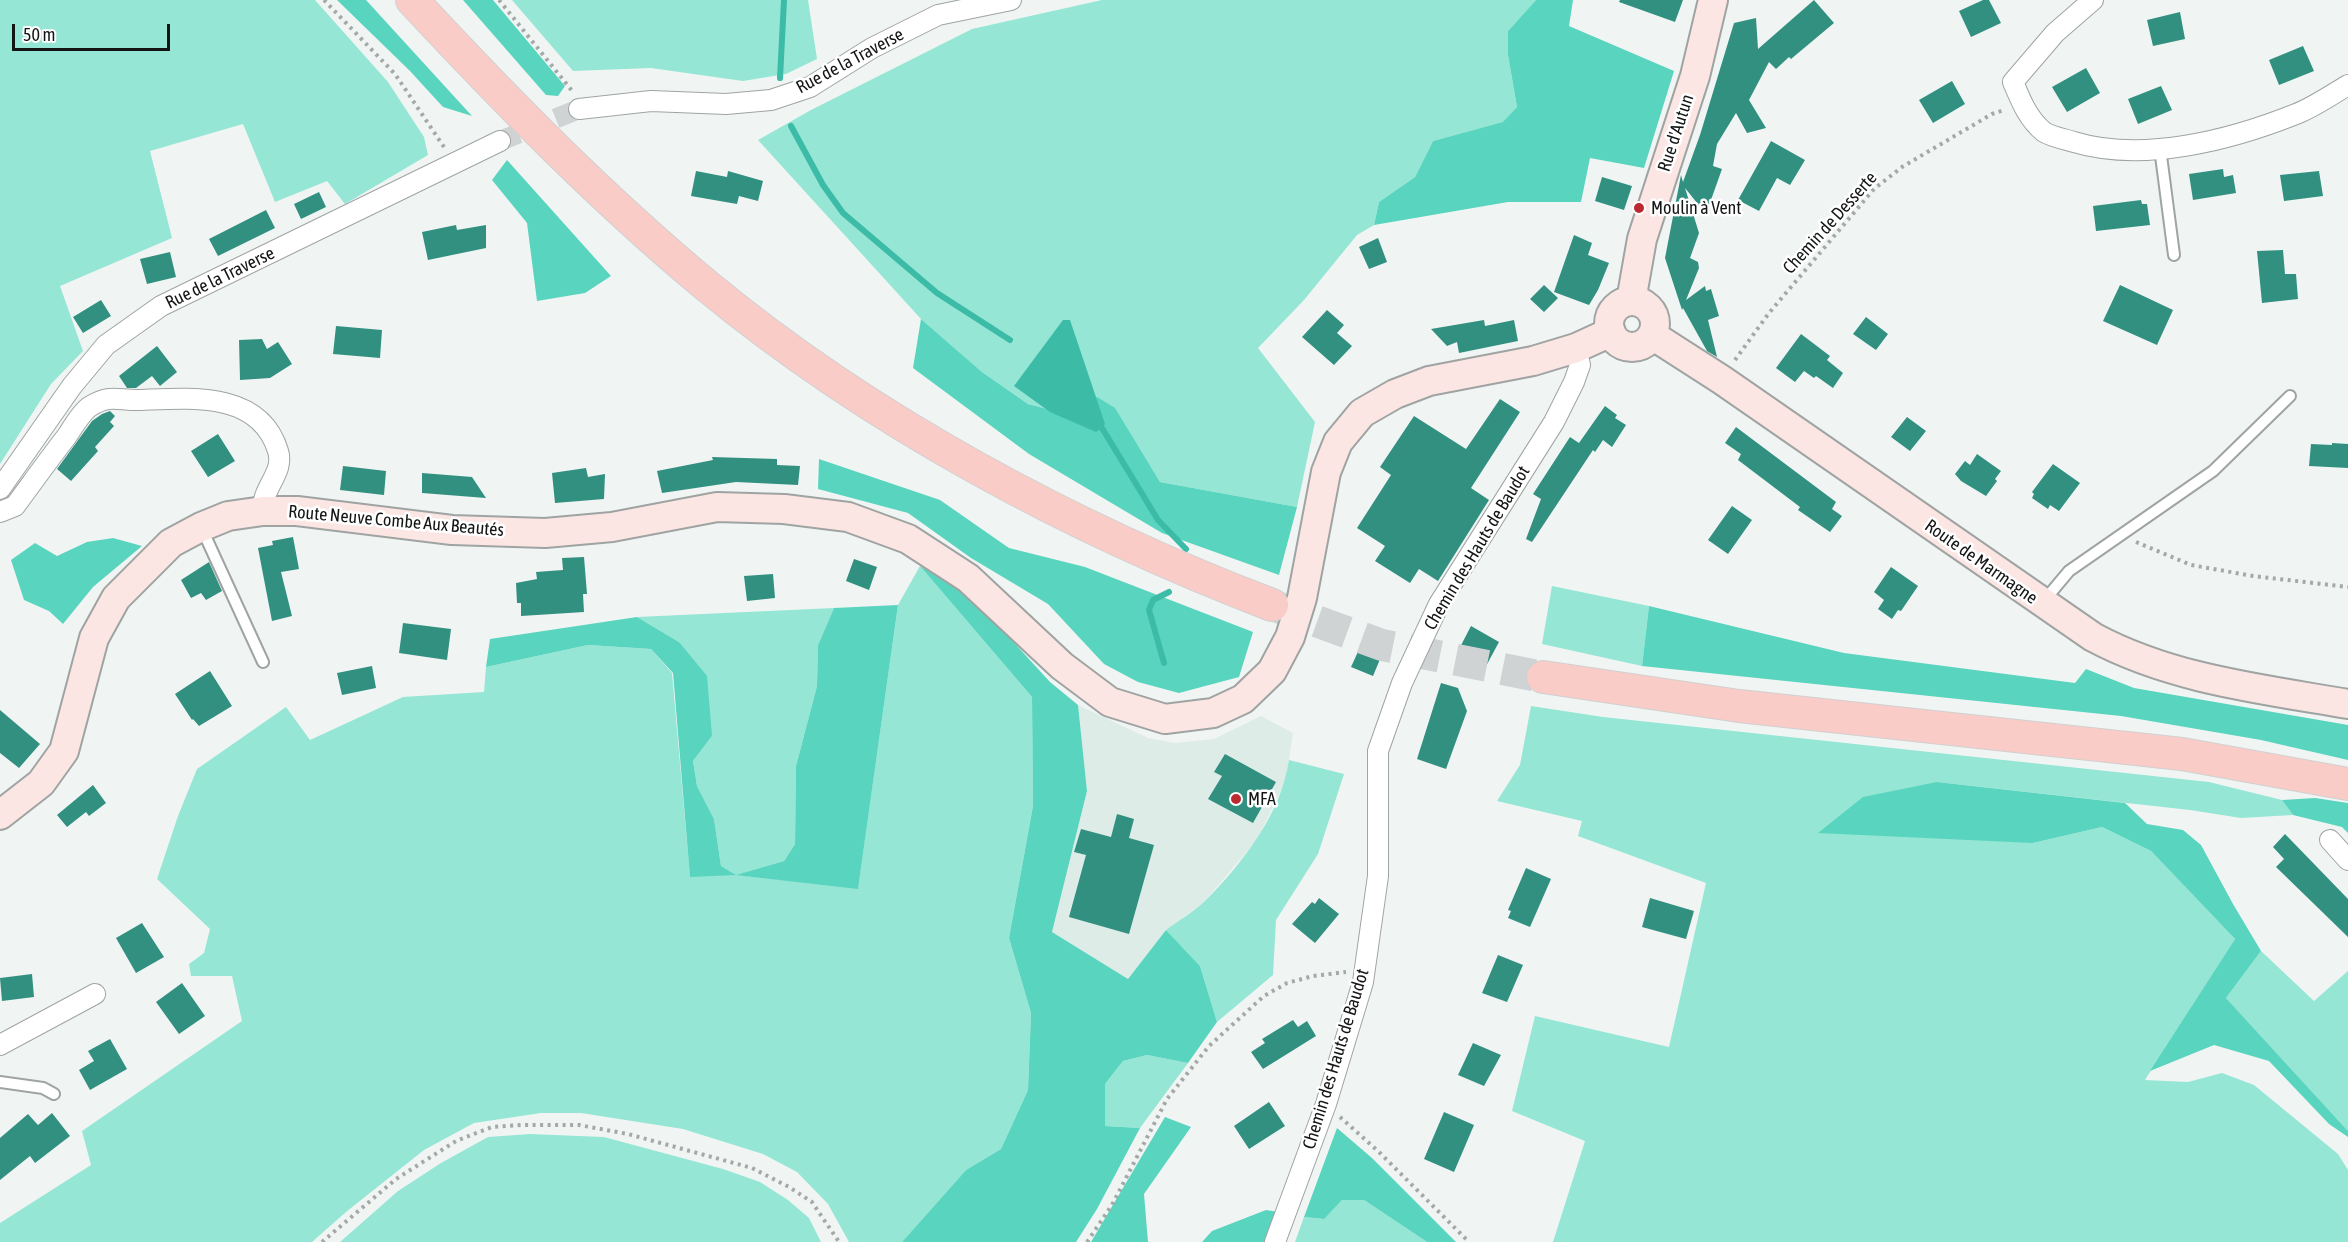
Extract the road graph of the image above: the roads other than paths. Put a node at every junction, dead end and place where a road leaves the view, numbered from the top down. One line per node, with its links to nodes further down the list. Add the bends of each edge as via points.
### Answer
1 (412, 0): 20 (main road, via 594,186 707,286 803,359 899,422 1008,484 1115,540)
2 (1011, 0): 6 (street, Rue de la Traverse, via 939,15 872,48 810,87 771,100 726,104 651,101)
3 (1713, 0): 10 (main road, Rue d'Autun, via 1695,76 1642,239)
4 (2093, 0): 8 (street, via 2055,33 2013,82 2022,104 2046,134 2093,148)
5 (2348, 85): 8 (street, via 2298,113 2243,132)
6 (583, 109)
7 (500, 141): 15 (street, Rue de la Traverse, via 160,306 106,345 72,386)
8 (2160, 148): 9 (lane)
9 (2174, 255)
10 (1631, 301): 11 (main road, via 1613,311); 12 (main road, via 1644,304 1653,315)
11 (1611, 332): 12 (main road, via 1627,346 1641,344); 13 (main road, Route Neuve Combe Aux Beautés)
12 (1652, 335): 19 (main road, Route de Marmagne)
13 (1576, 348): 16 (main road, Route Neuve Combe Aux Beautés, via 1533,361 1429,381 1362,413 1338,442 1326,472 1302,598 1290,637 1272,671 1243,699 1213,713 1166,719 1110,702 1062,666 968,578 908,539 848,517 784,508 717,507 612,527 545,533 452,530 297,511); 32 (street, Chemin des Hauts de Baudot, via 1580,365 1574,382 1554,422 1439,604 1402,683 1378,751 1378,876 1364,970 1326,1104)
14 (2290, 396): 19 (lane, via 2212,471 2069,571)
15 (0, 489)
16 (263, 511): 17 (street, via 268,485 279,470 279,452 265,425 253,413 236,405 195,398 103,398 86,410 15,506); 18 (main road, Route Neuve Combe Aux Beautés, via 228,516)
17 (0, 512)
18 (201, 527): 21 (lane); 25 (main road, Route Neuve Combe Aux Beautés, via 171,543 116,598 94,638 63,751 41,783)
19 (2042, 604): 23 (main road, Route de Marmagne, via 2124,654 2175,671)
20 (1272, 605)
21 (263, 662)
22 (1544, 677): 24 (main road, via 1739,706 2182,754)
23 (2348, 705)
24 (2348, 784)
25 (0, 815)
26 (2330, 840): 27 (street)
27 (2348, 860)
28 (94, 994): 29 (street)
29 (0, 1045)
30 (0, 1082): 31 (lane, via 43,1088)
31 (54, 1094)
32 (1275, 1242)

